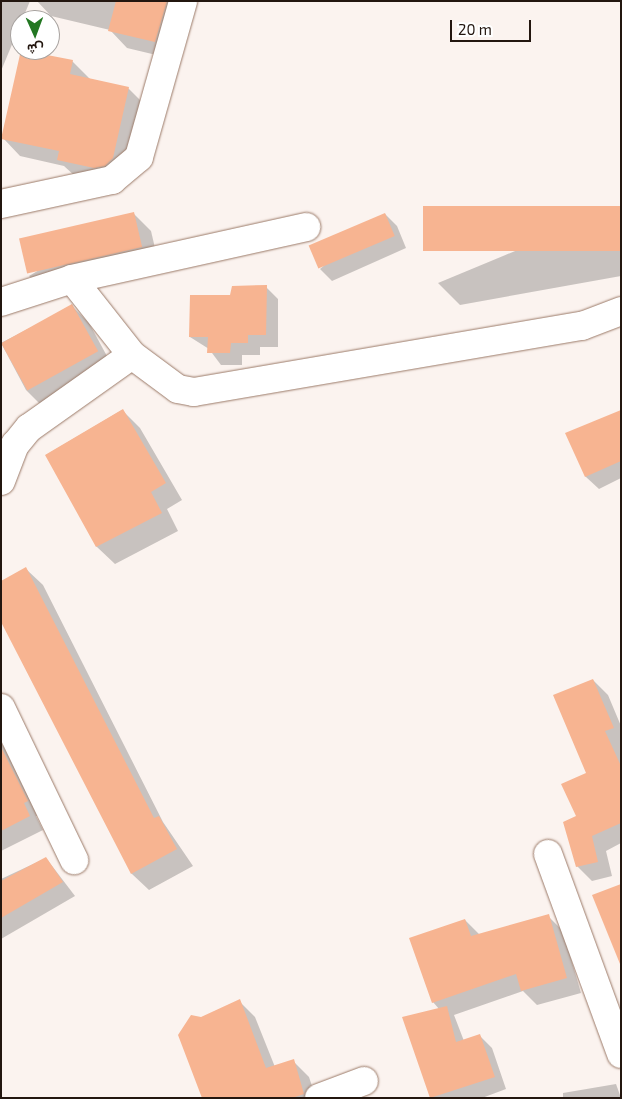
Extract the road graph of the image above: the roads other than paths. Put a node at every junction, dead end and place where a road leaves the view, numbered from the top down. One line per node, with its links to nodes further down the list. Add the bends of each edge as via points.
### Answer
1 (183, 1): 2 (street, via 139,156 112,180)
2 (1, 204)
3 (306, 227): 4 (street)
4 (72, 279): 5 (street); 7 (street)
5 (1, 302)
6 (621, 310): 7 (street, via 582,326 194,392 178,389)
7 (132, 355): 8 (street, via 29,428 15,445)
8 (1, 481)
9 (1, 708): 11 (street)
10 (548, 854): 12 (street)
11 (74, 860)
12 (621, 1054)
13 (364, 1081): 14 (street)
14 (319, 1098)

